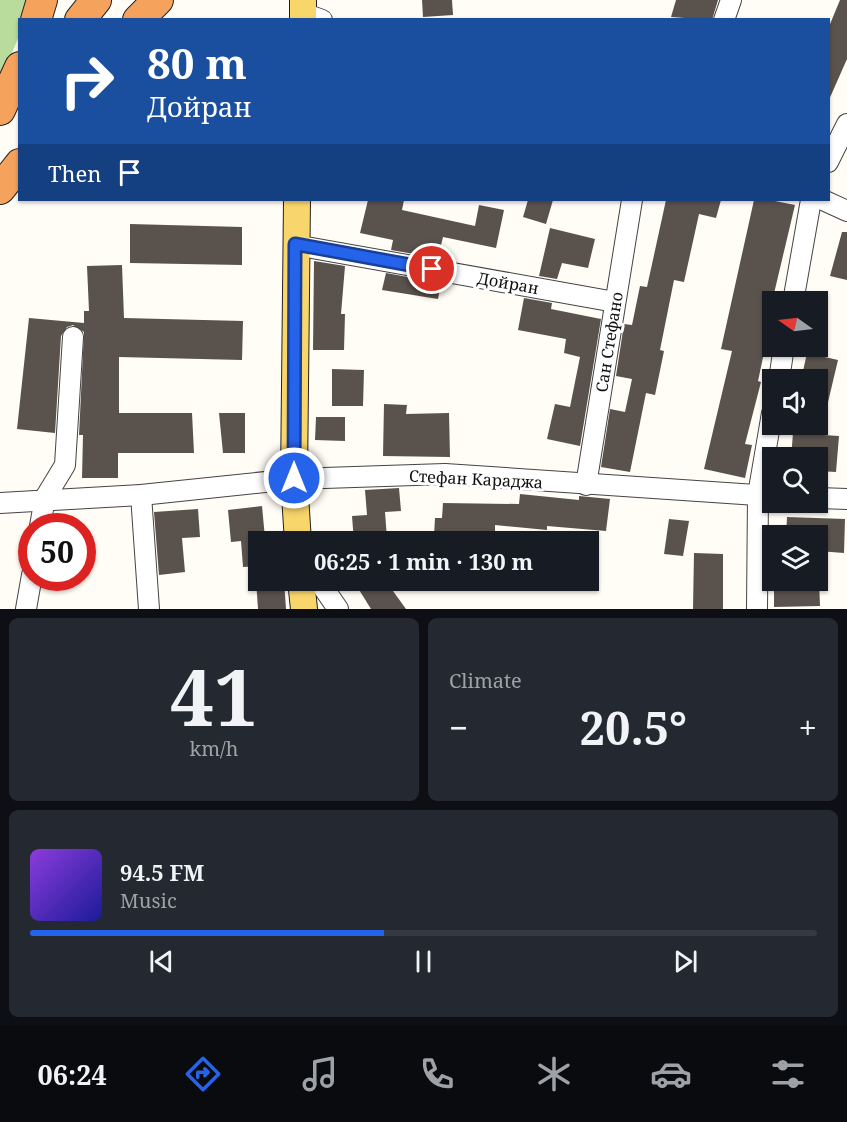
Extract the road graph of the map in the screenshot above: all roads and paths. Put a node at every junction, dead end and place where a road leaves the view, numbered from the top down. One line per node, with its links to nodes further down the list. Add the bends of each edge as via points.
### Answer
1 (42, 0): 6 (highway)
2 (96, 0): 7 (highway)
3 (142, 0): 8 (highway)
4 (158, 0): 9 (highway)
5 (731, 0): 10 (street)
6 (37, 18)
7 (82, 18)
8 (128, 18)
9 (140, 18)
10 (725, 18)
11 (18, 71): 13 (highway)
12 (18, 100): 14 (highway)
13 (0, 110)
14 (0, 123)
15 (847, 124): 16 (street)
16 (830, 158)
17 (18, 166): 18 (highway)
18 (0, 189)
19 (297, 201): 24 (main road)
20 (632, 201): 26 (street, Сан Стефано)
21 (811, 201): 25 (street)
22 (825, 201): 23 (street)
23 (847, 211)
24 (295, 244): 26 (street, Дойран); 28 (main road)
25 (795, 291)
26 (615, 302): 29 (street, Сан Стефано)
27 (73, 337): 32 (street, via 65,465)
28 (294, 478): 29 (street, Стефан Караджа, via 445,474); 30 (street, Стефан Караджа); 38 (main road)
29 (586, 484): 31 (street, Стефан Караджа)
30 (141, 495): 32 (street, Стефан Караджа); 43 (street)
31 (762, 496)
32 (45, 498): 35 (street, Стефан Караджа); 36 (street)
33 (828, 498): 34 (street)
34 (847, 499)
35 (0, 503)
36 (42, 513)
37 (764, 513): 46 (street)
38 (297, 531)
39 (29, 591): 42 (street)
40 (302, 591): 44 (main road)
41 (326, 591): 45 (street)
42 (26, 609)
43 (149, 609)
44 (304, 609)
45 (338, 609)
46 (757, 609)

